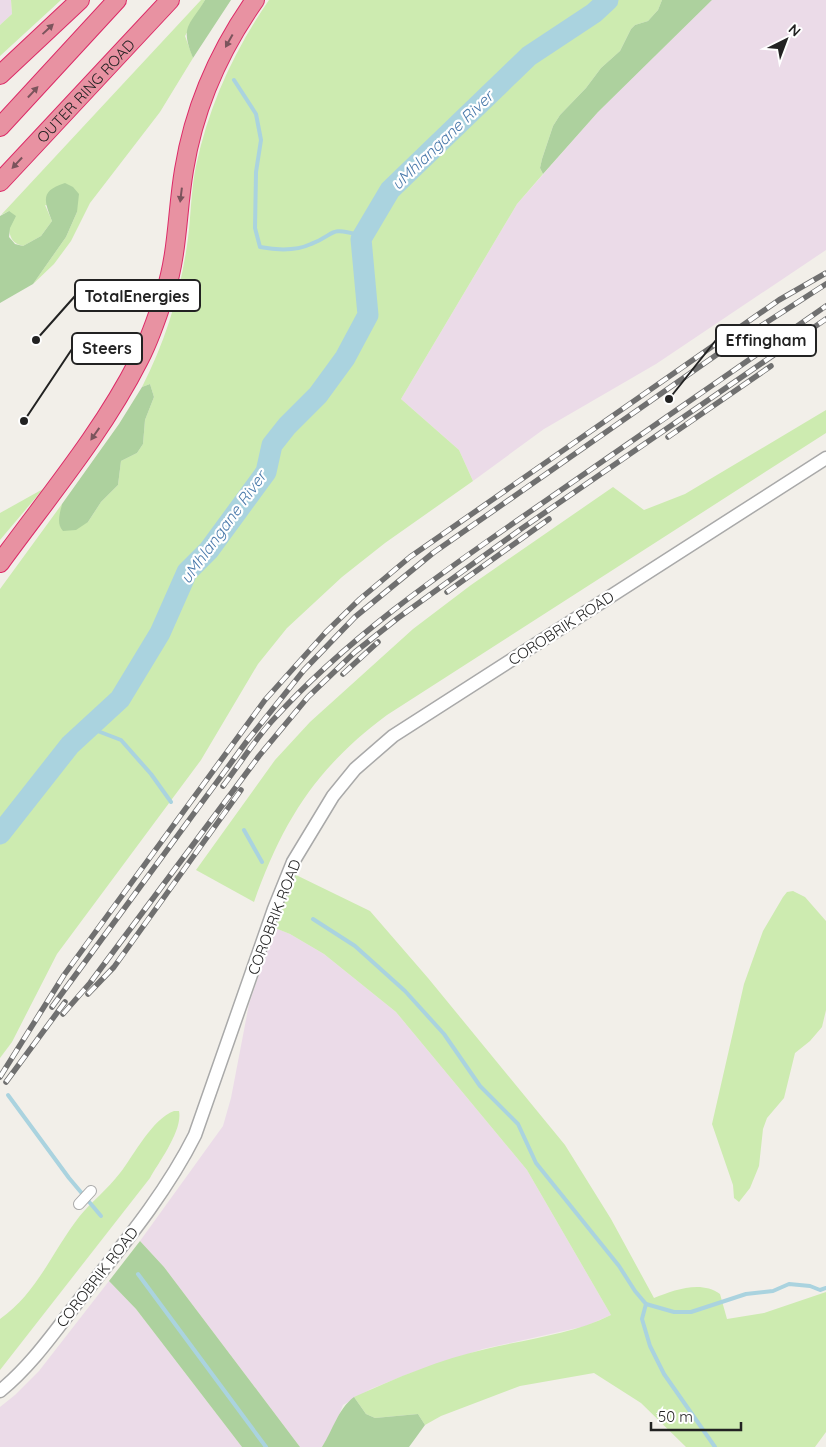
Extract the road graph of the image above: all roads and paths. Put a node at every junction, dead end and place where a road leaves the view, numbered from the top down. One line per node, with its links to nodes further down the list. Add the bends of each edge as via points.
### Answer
1 (80, 0): 5 (highway, one-way to 1)
2 (117, 0): 6 (highway, one-way to 2)
3 (170, 0): 7 (highway, OUTER RING ROAD, one-way to 7)
4 (255, 0): 9 (highway, one-way to 9, via 220,57 193,129 184,170 175,249 165,291 140,358 97,431)
5 (0, 75)
6 (0, 127)
7 (0, 182)
8 (826, 458): 12 (street, COROBRIK ROAD, via 393,736 355,769 333,796 293,862 195,1135 179,1167 24,1370)
9 (0, 563)
10 (91, 1191): 11 (street)
11 (79, 1204)
12 (0, 1391)

